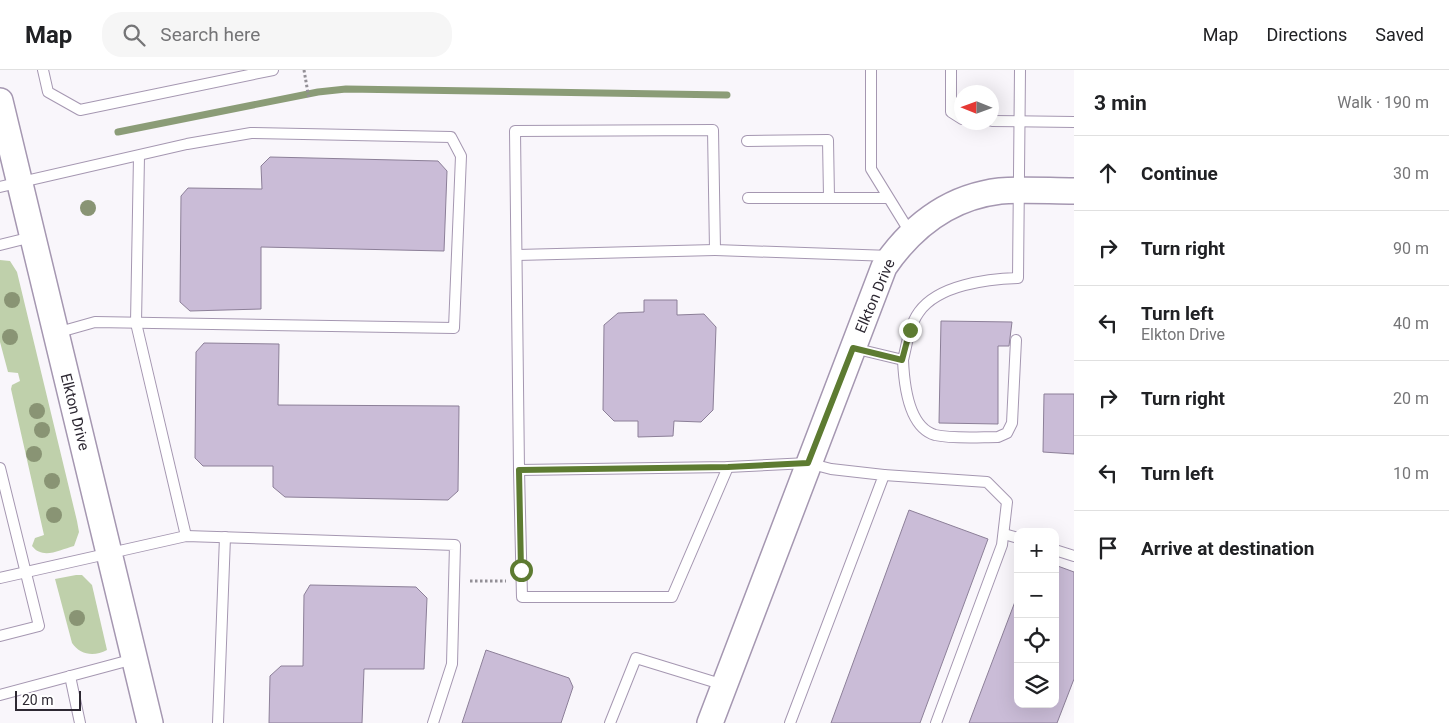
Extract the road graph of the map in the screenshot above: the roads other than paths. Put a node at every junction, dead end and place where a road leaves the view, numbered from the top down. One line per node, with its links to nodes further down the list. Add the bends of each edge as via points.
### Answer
1 (43, 70): 2 (lane, via 48,92 80,110)
2 (273, 70)
3 (871, 70): 18 (lane, via 870,170)
4 (951, 70): 7 (lane, via 951,112)
5 (1020, 70): 9 (lane)
6 (0, 101): 13 (street, Elkton Drive)
7 (954, 114)
8 (999, 120): 9 (lane)
9 (1020, 121): 10 (lane); 14 (lane)
10 (1074, 122)
11 (747, 140): 17 (lane, via 828,140)
12 (138, 156): 13 (lane); 25 (lane); 25 (lane, via 251,133 451,136 461,156 454,328)
13 (10, 185): 20 (street, Elkton Drive)
14 (1021, 191): 15 (street, Elkton Drive); 19 (street, Elkton Drive, via 985,194 954,204 932,215); 29 (lane, via 1018,278 985,279 928,301 910,330)
15 (1074, 191)
16 (748, 198): 17 (lane)
17 (829, 198): 18 (lane)
18 (888, 198): 19 (lane)
19 (911, 234): 24 (street, Elkton Drive)
20 (33, 237): 21 (lane); 26 (street, Elkton Drive)
21 (0, 245)
22 (715, 250): 23 (lane); 23 (lane, via 713,130 515,131); 24 (lane)
23 (517, 255): 33 (lane)
24 (892, 256): 28 (street, Elkton Drive, via 884,267)
25 (136, 323): 26 (lane, via 95,322); 36 (lane)
26 (56, 333): 40 (street, Elkton Drive)
27 (1016, 340): 29 (lane, via 1012,423 1007,433 998,437 936,435 924,429 908,402)
28 (853, 348): 29 (lane); 30 (street, Elkton Drive)
29 (902, 360)
30 (808, 463): 31 (lane); 34 (lane); 47 (street, Elkton Drive)
31 (728, 467): 33 (lane); 33 (lane, via 672,597 522,597)
32 (0, 468): 42 (lane)
33 (519, 470)
34 (884, 475): 35 (lane, via 986,482 1007,502); 55 (lane)
35 (1004, 534): 38 (lane); 56 (lane)
36 (186, 536): 37 (lane); 40 (lane)
37 (225, 537): 51 (lane); 52 (lane, via 455,544 452,664)
38 (1014, 537)
39 (1059, 551): 41 (lane)
40 (110, 554): 42 (lane); 45 (street, Elkton Drive)
41 (1074, 556)
42 (26, 572): 43 (lane); 44 (lane, via 39,626)
43 (0, 578)
44 (0, 636)
45 (135, 659): 46 (lane); 50 (street, Elkton Drive)
46 (70, 676): 48 (lane); 49 (lane)
47 (725, 685): 53 (lane, via 636,658); 54 (street, Elkton Drive)
48 (0, 695)
49 (80, 723)
50 (150, 723)
51 (218, 723)
52 (433, 723)
53 (610, 723)
54 (710, 723)
55 (790, 723)
56 (936, 723)

